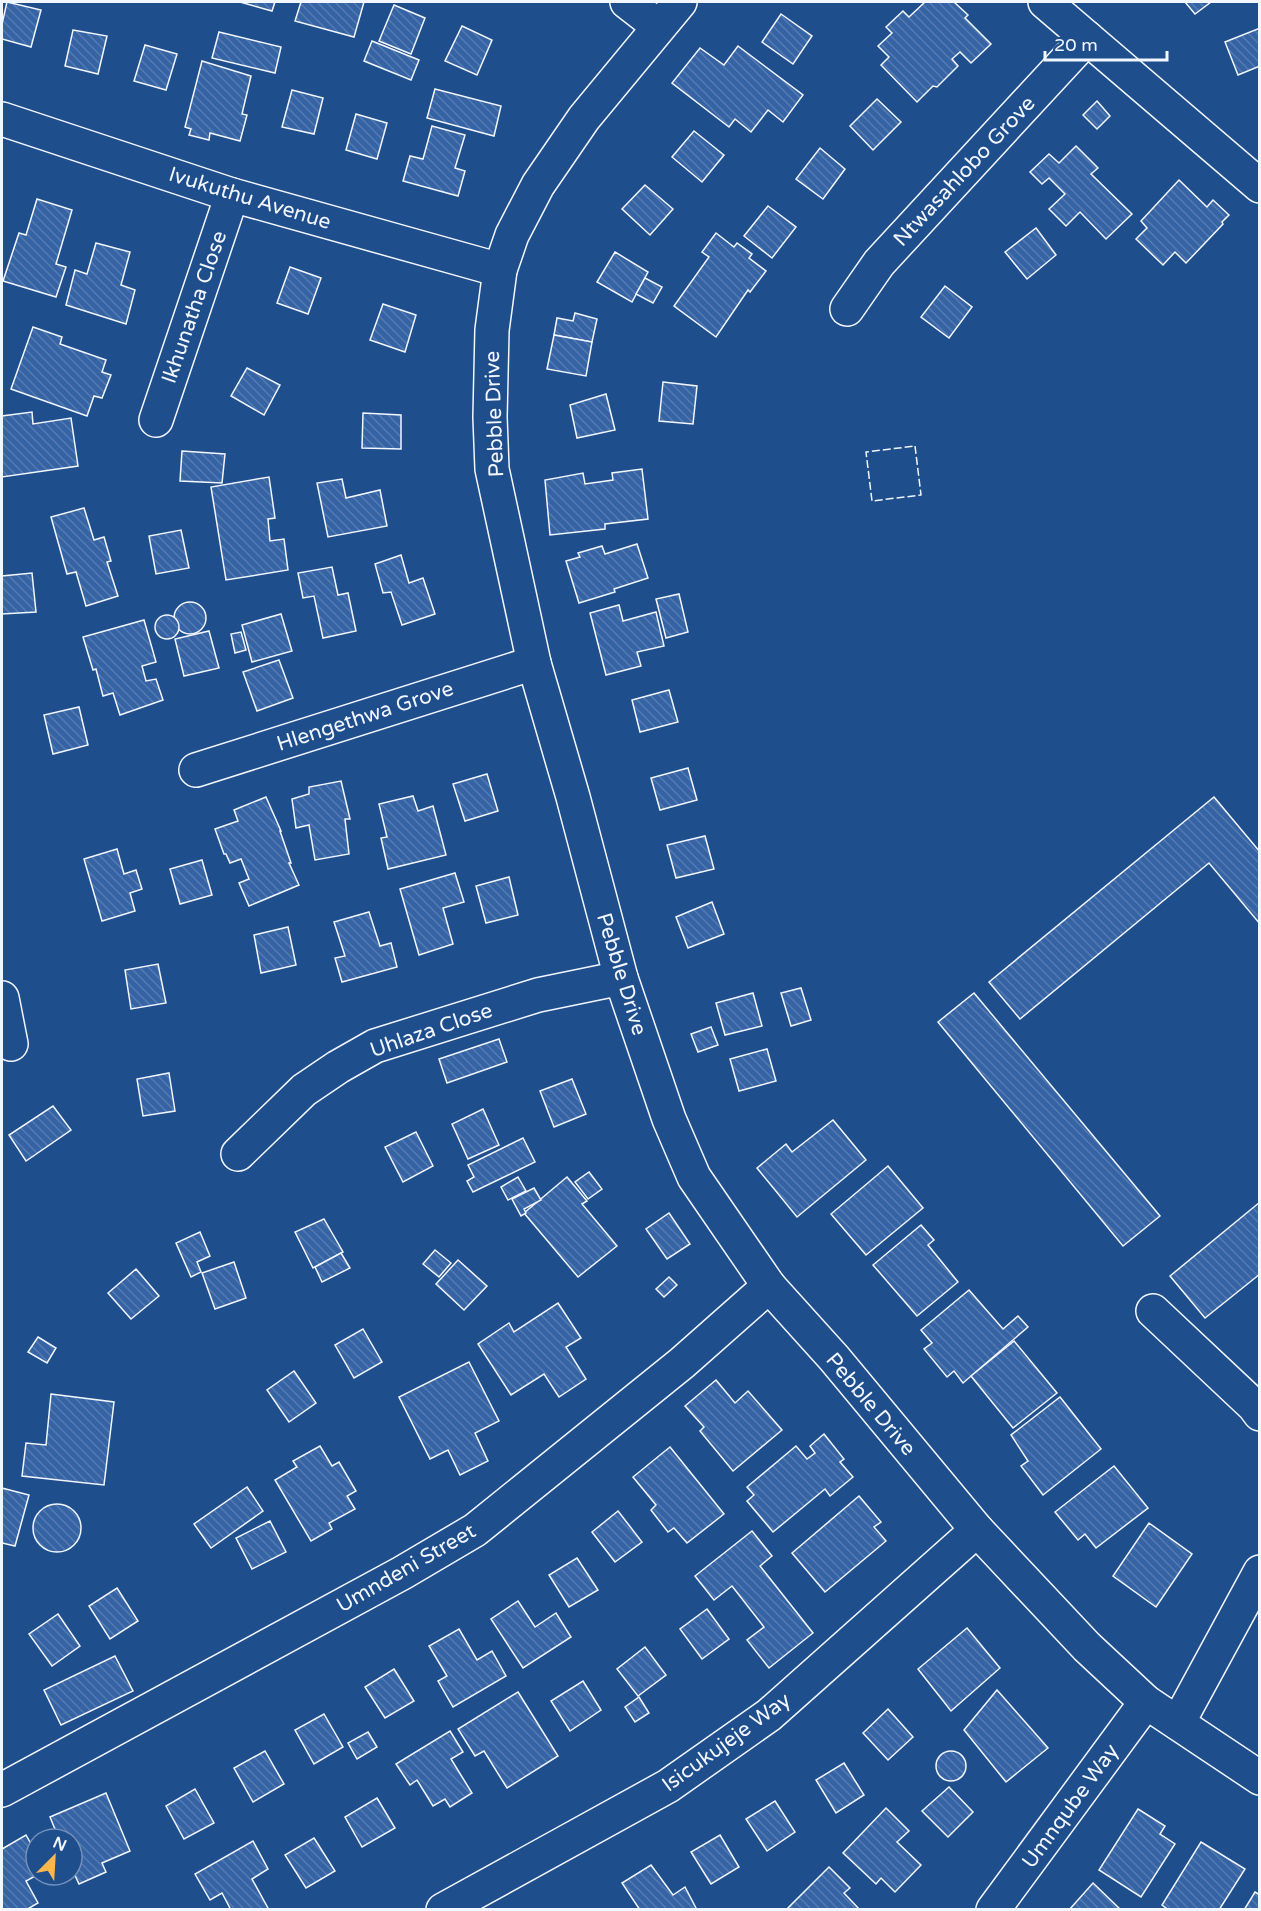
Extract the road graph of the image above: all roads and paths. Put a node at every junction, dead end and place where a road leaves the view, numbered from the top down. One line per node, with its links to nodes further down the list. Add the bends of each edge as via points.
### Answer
1 (627, 2): 4 (street)
2 (680, 2): 4 (street, Pebble Drive)
3 (1045, 2): 5 (street)
4 (658, 26): 9 (street, Pebble Drive, via 584,118 538,185 512,235)
5 (1087, 38): 7 (street); 10 (street, Ntwasahlobo Grove, via 879,263)
6 (2, 119): 8 (street, Ivukuthu Avenue)
7 (1260, 186)
8 (232, 195): 9 (street, Ivukuthu Avenue); 11 (street, Ikhunatha Close)
9 (500, 270): 12 (street, Pebble Drive, via 492,330 492,470)
10 (847, 309)
11 (156, 420)
12 (534, 663): 13 (street, Hlengethwa Grove); 14 (street, Pebble Drive)
13 (196, 770)
14 (621, 978): 17 (street, Uhlaza Close, via 538,995 375,1046 304,1090); 18 (street, Pebble Drive, via 669,1119 694,1177)
15 (2, 998): 16 (street)
16 (11, 1044)
17 (238, 1154)
18 (769, 1286): 21 (street, Pebble Drive); 26 (street, Umndeni Street, via 682,1363 475,1530)
19 (1153, 1311): 20 (street)
20 (1260, 1414)
21 (977, 1530): 23 (street, Pebble Drive, via 1087,1647); 27 (street, Isicukujeje Way, via 769,1715 668,1786)
22 (1260, 1572): 24 (street)
23 (1146, 1702): 24 (street, Pebble Drive); 28 (street, Umnqube Way)
24 (1178, 1723): 25 (street, Pebble Drive)
25 (1260, 1778)
26 (2, 1790)
27 (443, 1910)
28 (993, 1910)

